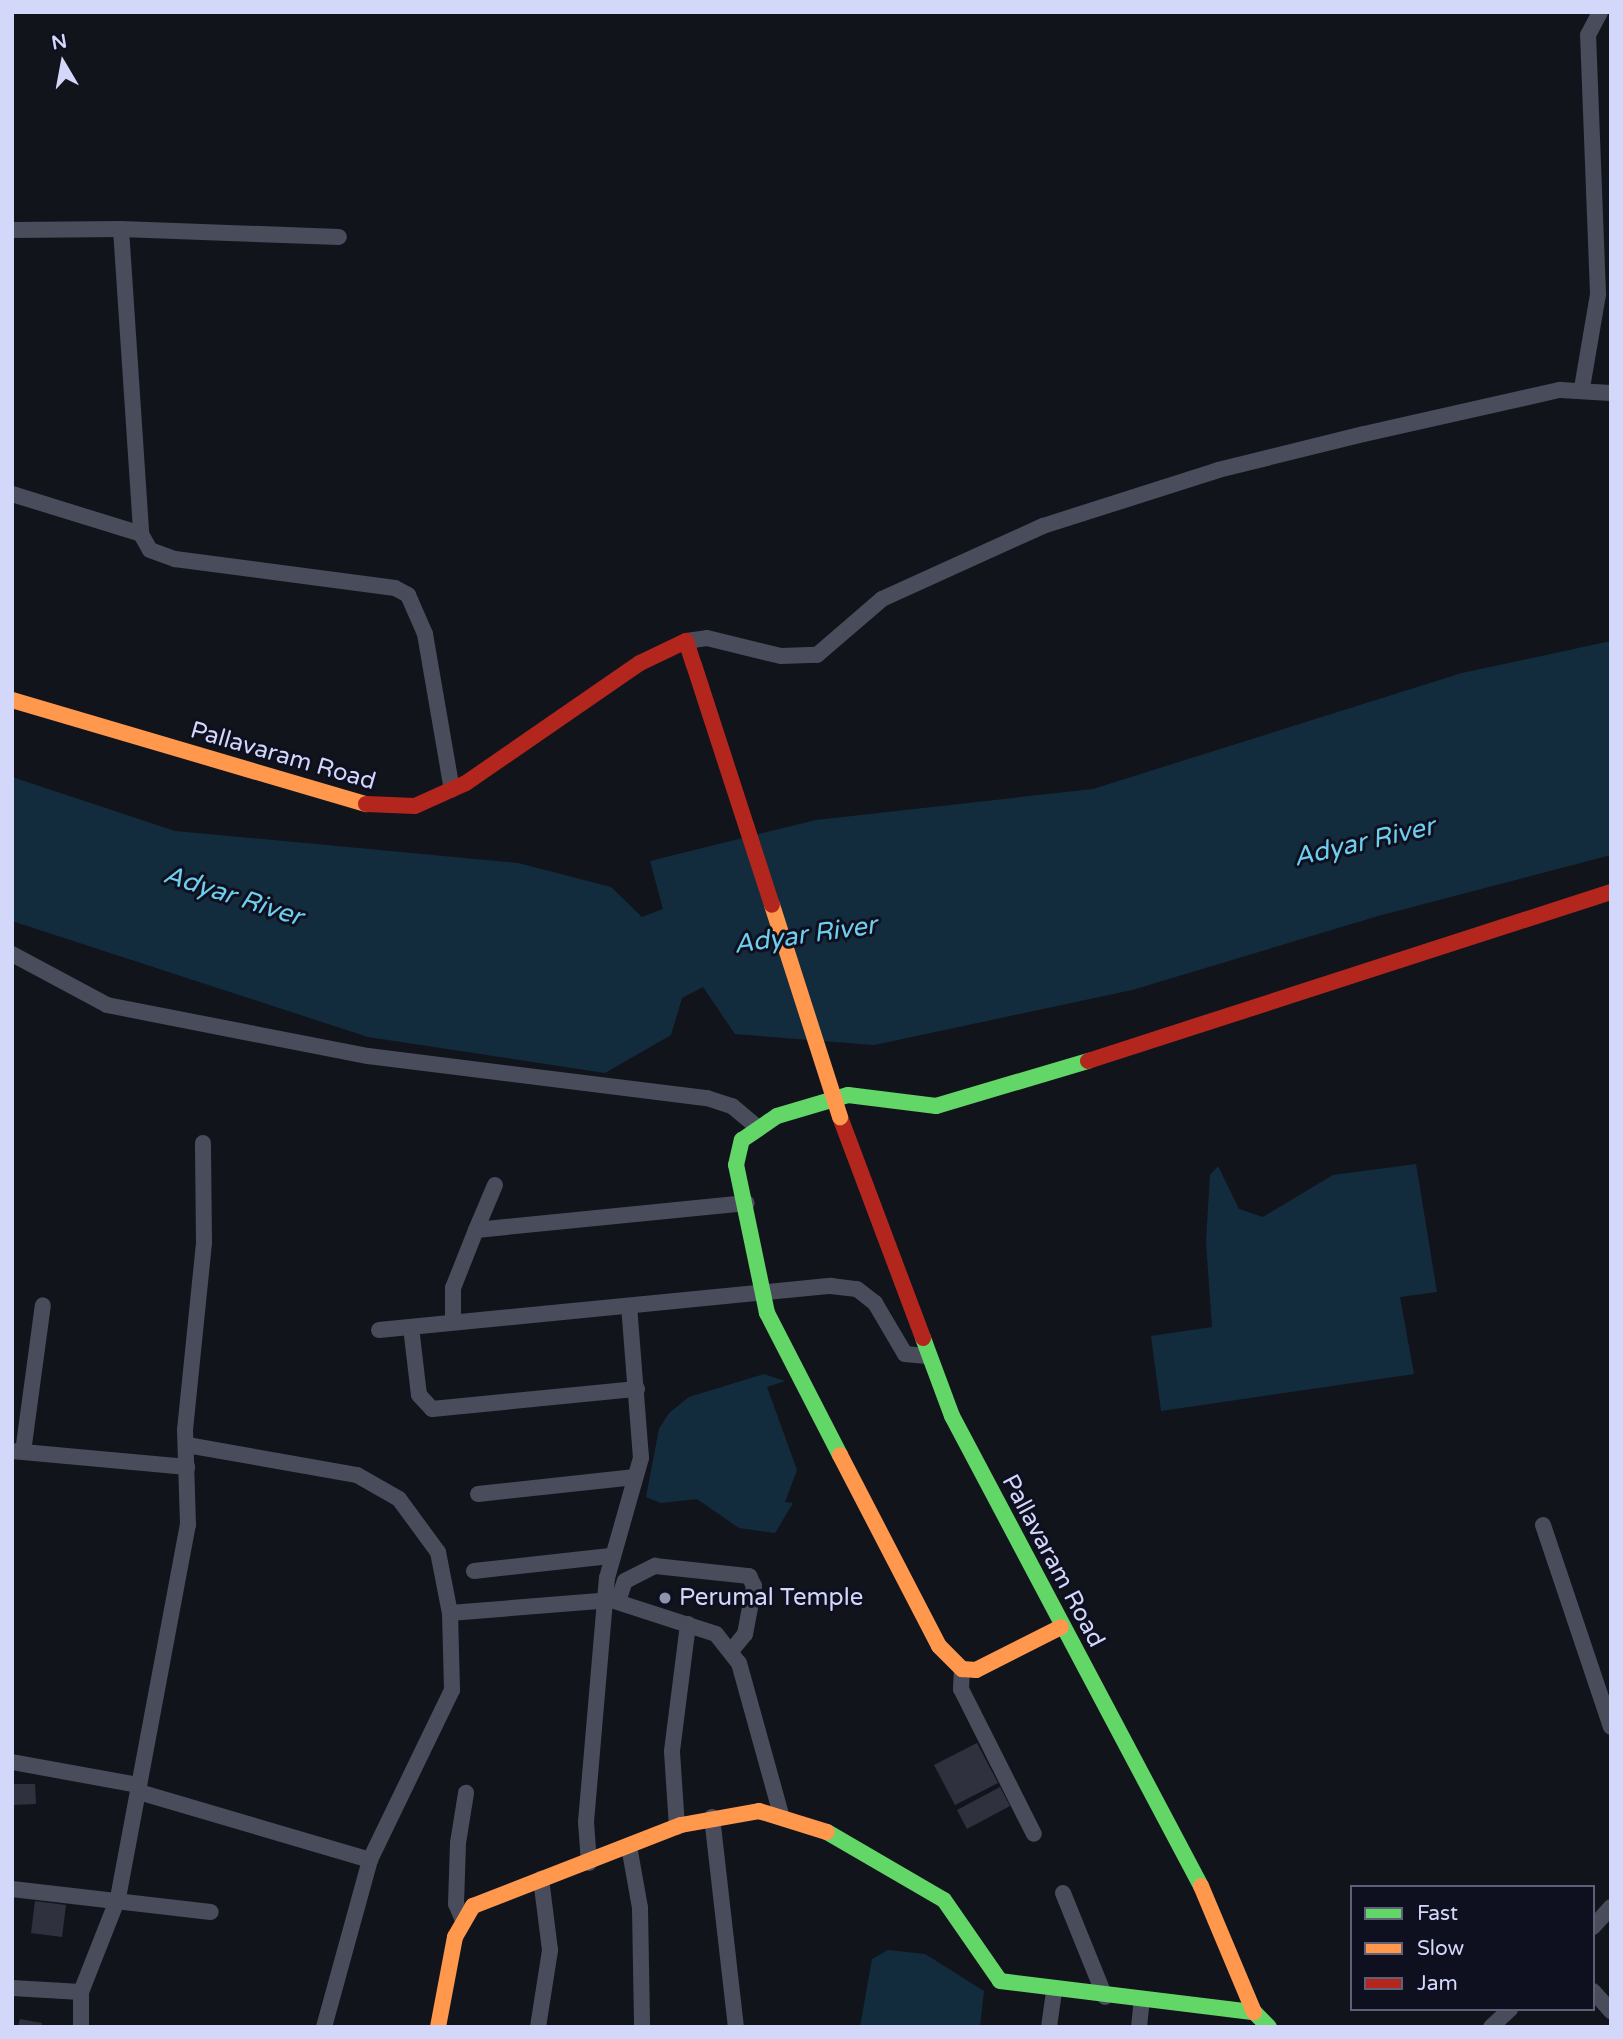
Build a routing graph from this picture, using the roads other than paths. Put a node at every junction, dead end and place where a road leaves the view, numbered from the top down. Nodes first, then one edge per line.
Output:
1 (1600, 12) edge
2 (121, 229) junction
3 (12, 230) edge
4 (339, 237) dead end
5 (1582, 388) junction
6 (1611, 393) edge
7 (12, 494) edge
8 (141, 534) junction
9 (686, 641) junction
10 (12, 700) edge
11 (452, 790) junction
12 (1611, 892) edge
13 (12, 954) edge
14 (757, 1126) junction
15 (203, 1143) dead end
16 (495, 1185) dead end
17 (747, 1203) junction
18 (476, 1230) junction
19 (760, 1293) junction
20 (43, 1305) dead end
21 (629, 1306) junction
22 (453, 1322) junction
23 (411, 1327) junction
24 (379, 1330) dead end
25 (927, 1356) junction
26 (637, 1389) junction
27 (187, 1445) junction
28 (17, 1452) edge
29 (187, 1467) junction
30 (635, 1477) junction
31 (478, 1494) dead end
32 (1543, 1525) dead end
33 (610, 1556) junction
34 (474, 1571) dead end
35 (611, 1600) junction
36 (450, 1613) junction
37 (688, 1624) junction
38 (1061, 1627) junction
39 (732, 1650) junction
40 (962, 1669) junction
41 (1611, 1727) edge
42 (12, 1762) edge
43 (139, 1789) junction
44 (466, 1793) dead end
45 (781, 1814) junction
46 (712, 1817) junction
47 (677, 1827) junction
48 (1034, 1834) dead end
49 (629, 1846) junction
50 (370, 1860) junction
51 (589, 1863) junction
52 (541, 1879) junction
53 (12, 1889) edge
54 (1063, 1893) dead end
55 (115, 1905) junction
56 (1611, 1907) edge
57 (211, 1912) dead end
58 (462, 1919) junction
59 (1595, 1925) edge
60 (12, 1987) edge
61 (81, 1992) junction
62 (1054, 1992) junction
63 (1595, 1993) edge
64 (1105, 1997) junction
65 (1142, 2000) junction
66 (1508, 2011) edge
67 (1611, 2011) edge
68 (1254, 2012) junction
69 (81, 2027) edge
70 (324, 2027) edge
71 (438, 2027) edge
72 (538, 2027) edge
73 (642, 2027) edge
74 (736, 2027) edge
75 (1049, 2027) edge
76 (1139, 2027) edge
77 (1269, 2027) edge
78 (1491, 2027) edge

1 - 5 street
2 - 3 street
2 - 4 street
2 - 8 street
5 - 6 street
5 - 9 street
7 - 8 street
8 - 11 street
9 - 11 street, Pallavaram Road
9 - 25 street, Pallavaram Road, bridge
10 - 11 street, Pallavaram Road
12 - 14 street
13 - 14 street
14 - 17 street
15 - 27 street
16 - 18 street
17 - 18 street
17 - 19 street
18 - 22 street
19 - 21 street
19 - 25 street
19 - 40 street
20 - 28 street
21 - 22 street
21 - 26 street
22 - 23 street
23 - 24 street
23 - 26 street
25 - 38 street, Pallavaram Road
26 - 30 street
27 - 29 street
27 - 36 street
28 - 29 street
29 - 43 street
30 - 31 street
30 - 33 street
32 - 41 street
33 - 34 street
33 - 35 street
35 - 36 street
35 - 37 street
35 - 39 street
35 - 51 street
36 - 50 street
37 - 39 street
37 - 47 street
38 - 40 street
38 - 68 street, Pallavaram Road
39 - 45 street
40 - 48 street
42 - 43 street
43 - 50 street
43 - 55 street
44 - 58 street
45 - 46 street
45 - 62 street
46 - 47 street
46 - 74 street
47 - 49 street
49 - 51 street
49 - 73 street
50 - 70 street
51 - 52 street
52 - 58 street
52 - 72 street
53 - 55 street
54 - 64 street
55 - 57 street
55 - 61 street
56 - 59 street
58 - 71 street
60 - 61 street
61 - 69 street
62 - 64 street
62 - 75 street
63 - 67 street
64 - 65 street
65 - 68 street
65 - 76 street
66 - 78 street
68 - 77 street

